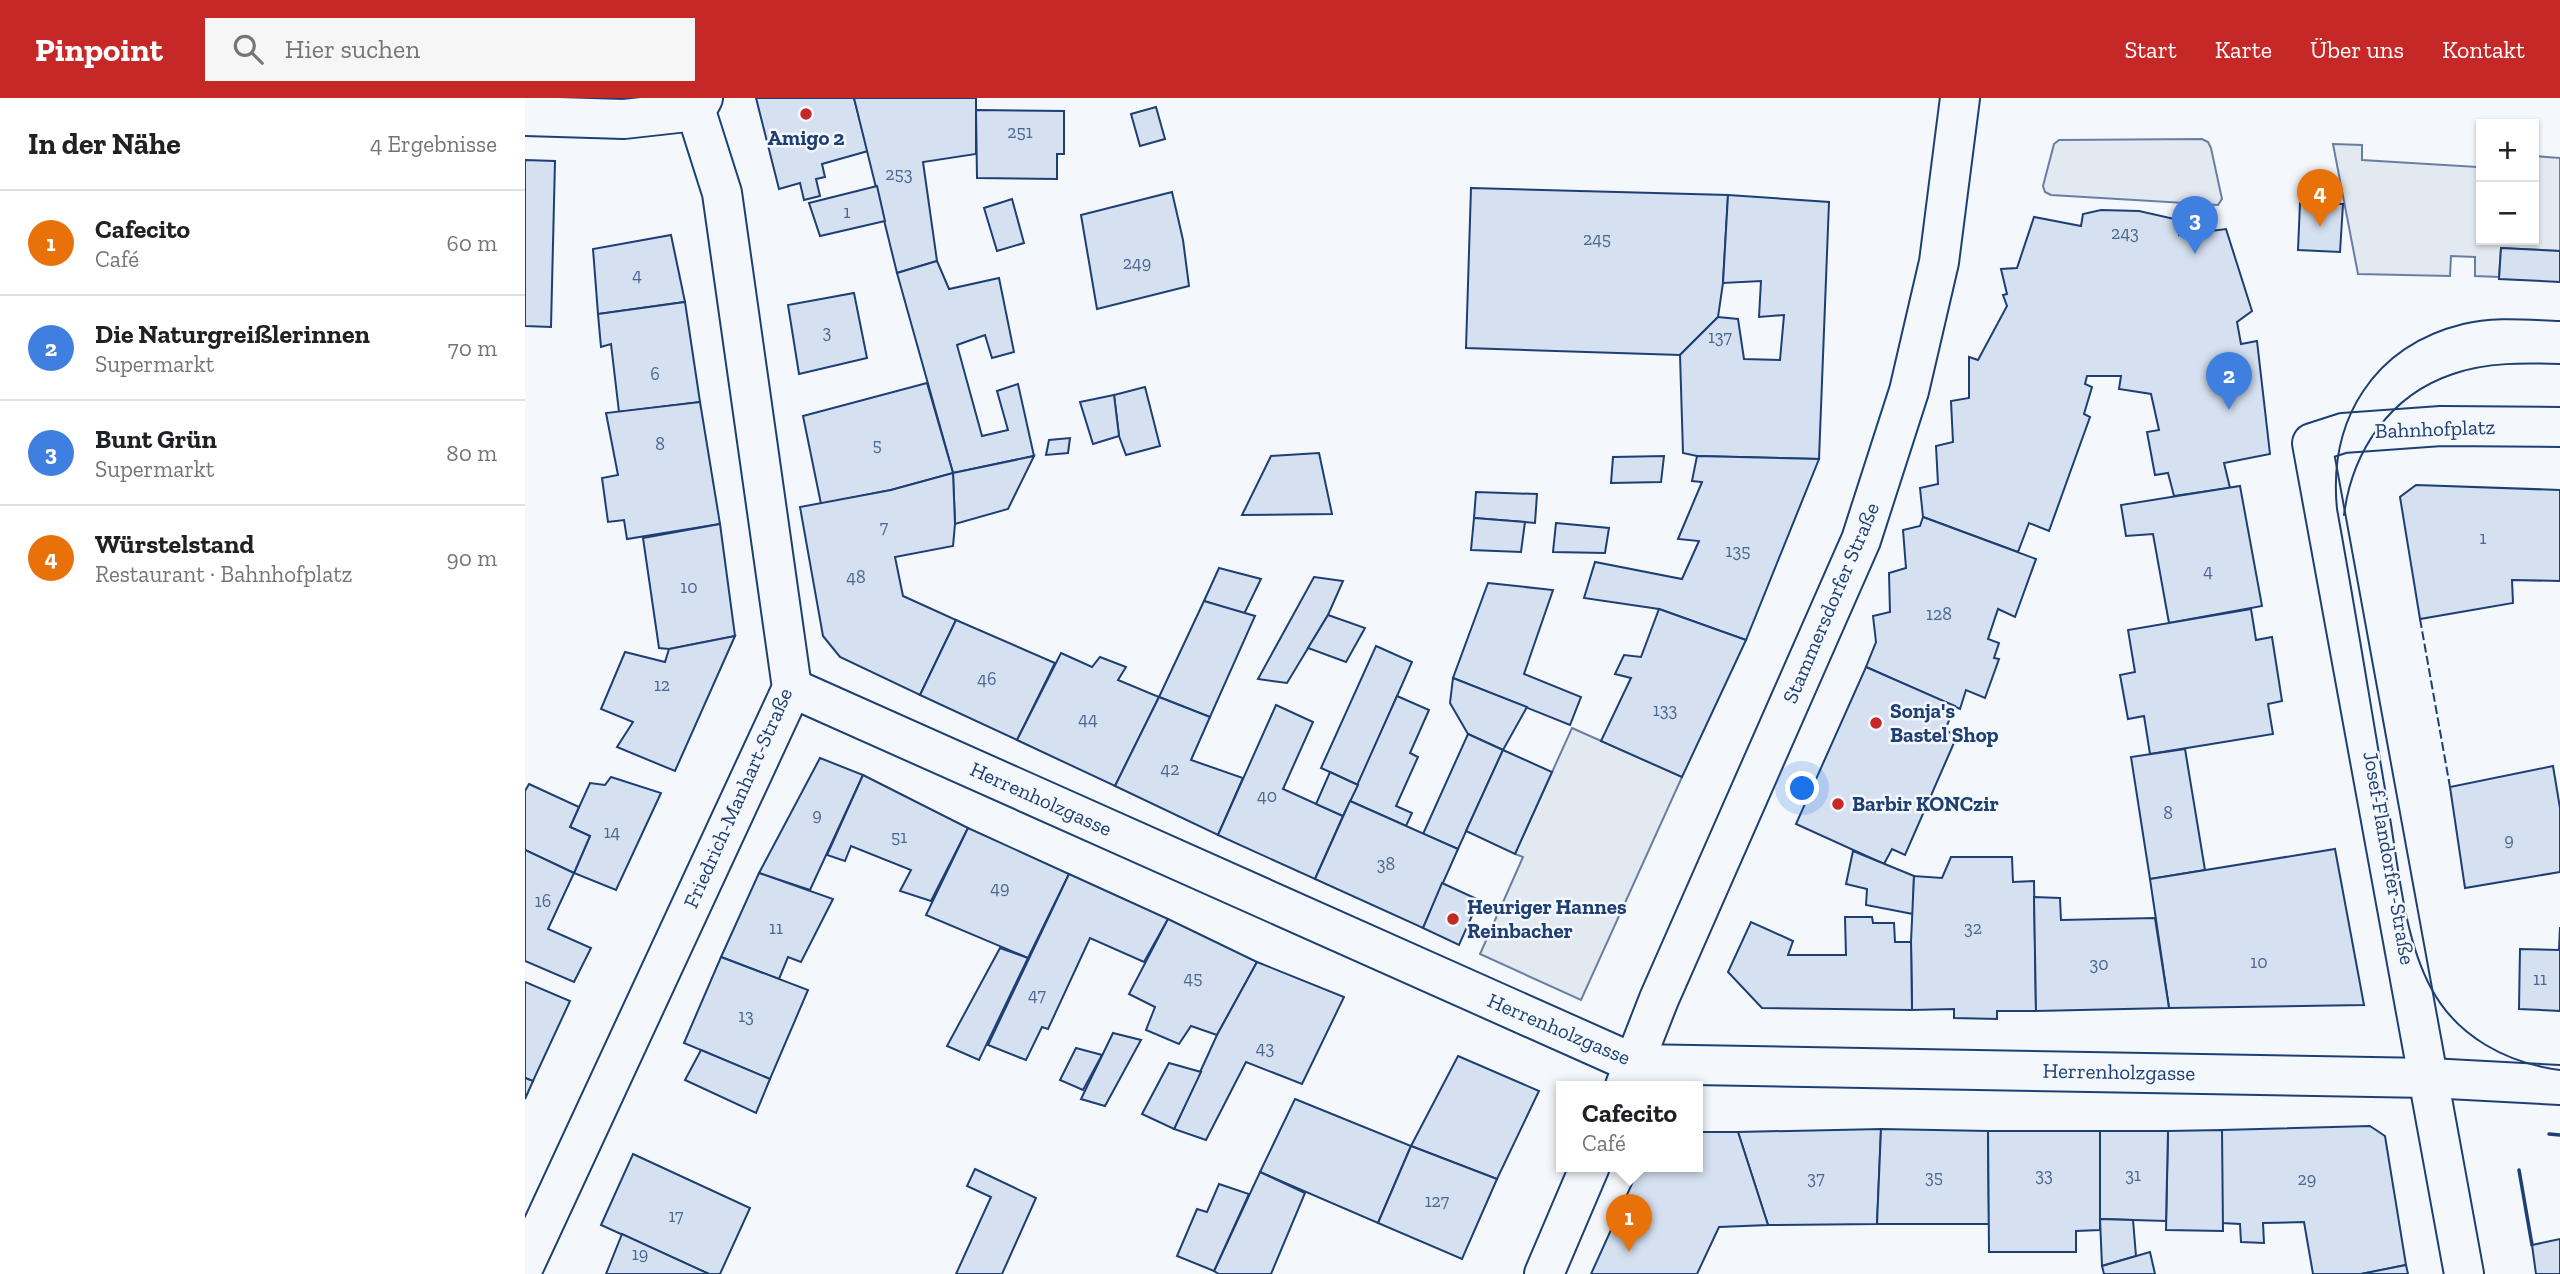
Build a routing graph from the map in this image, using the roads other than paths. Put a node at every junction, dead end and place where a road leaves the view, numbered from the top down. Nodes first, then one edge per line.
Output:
1 (1960, 98) edge
2 (699, 105) edge
3 (525, 116) edge
4 (2560, 427) edge
5 (2312, 443) joint
6 (792, 688) junction
7 (1630, 1075) edge
8 (2429, 1078) junction
9 (2560, 1084) edge
10 (1587, 1172) edge
11 (525, 1264) edge
12 (1544, 1274) edge
13 (2464, 1274) edge

1 - 7 street, Stammersdorfer Straße
2 - 3 street
2 - 6 street, Friedrich-Manhart-Straße
4 - 5 street, Bahnhofplatz
5 - 8 street, Josef-Flandorfer-Straße
6 - 7 street, Herrenholzgasse
6 - 11 street, Friedrich-Manhart-Straße
7 - 8 street, Herrenholzgasse
8 - 9 street, Herrenholzgasse
8 - 13 street, Josef-Flandorfer-Straße
10 - 12 street

